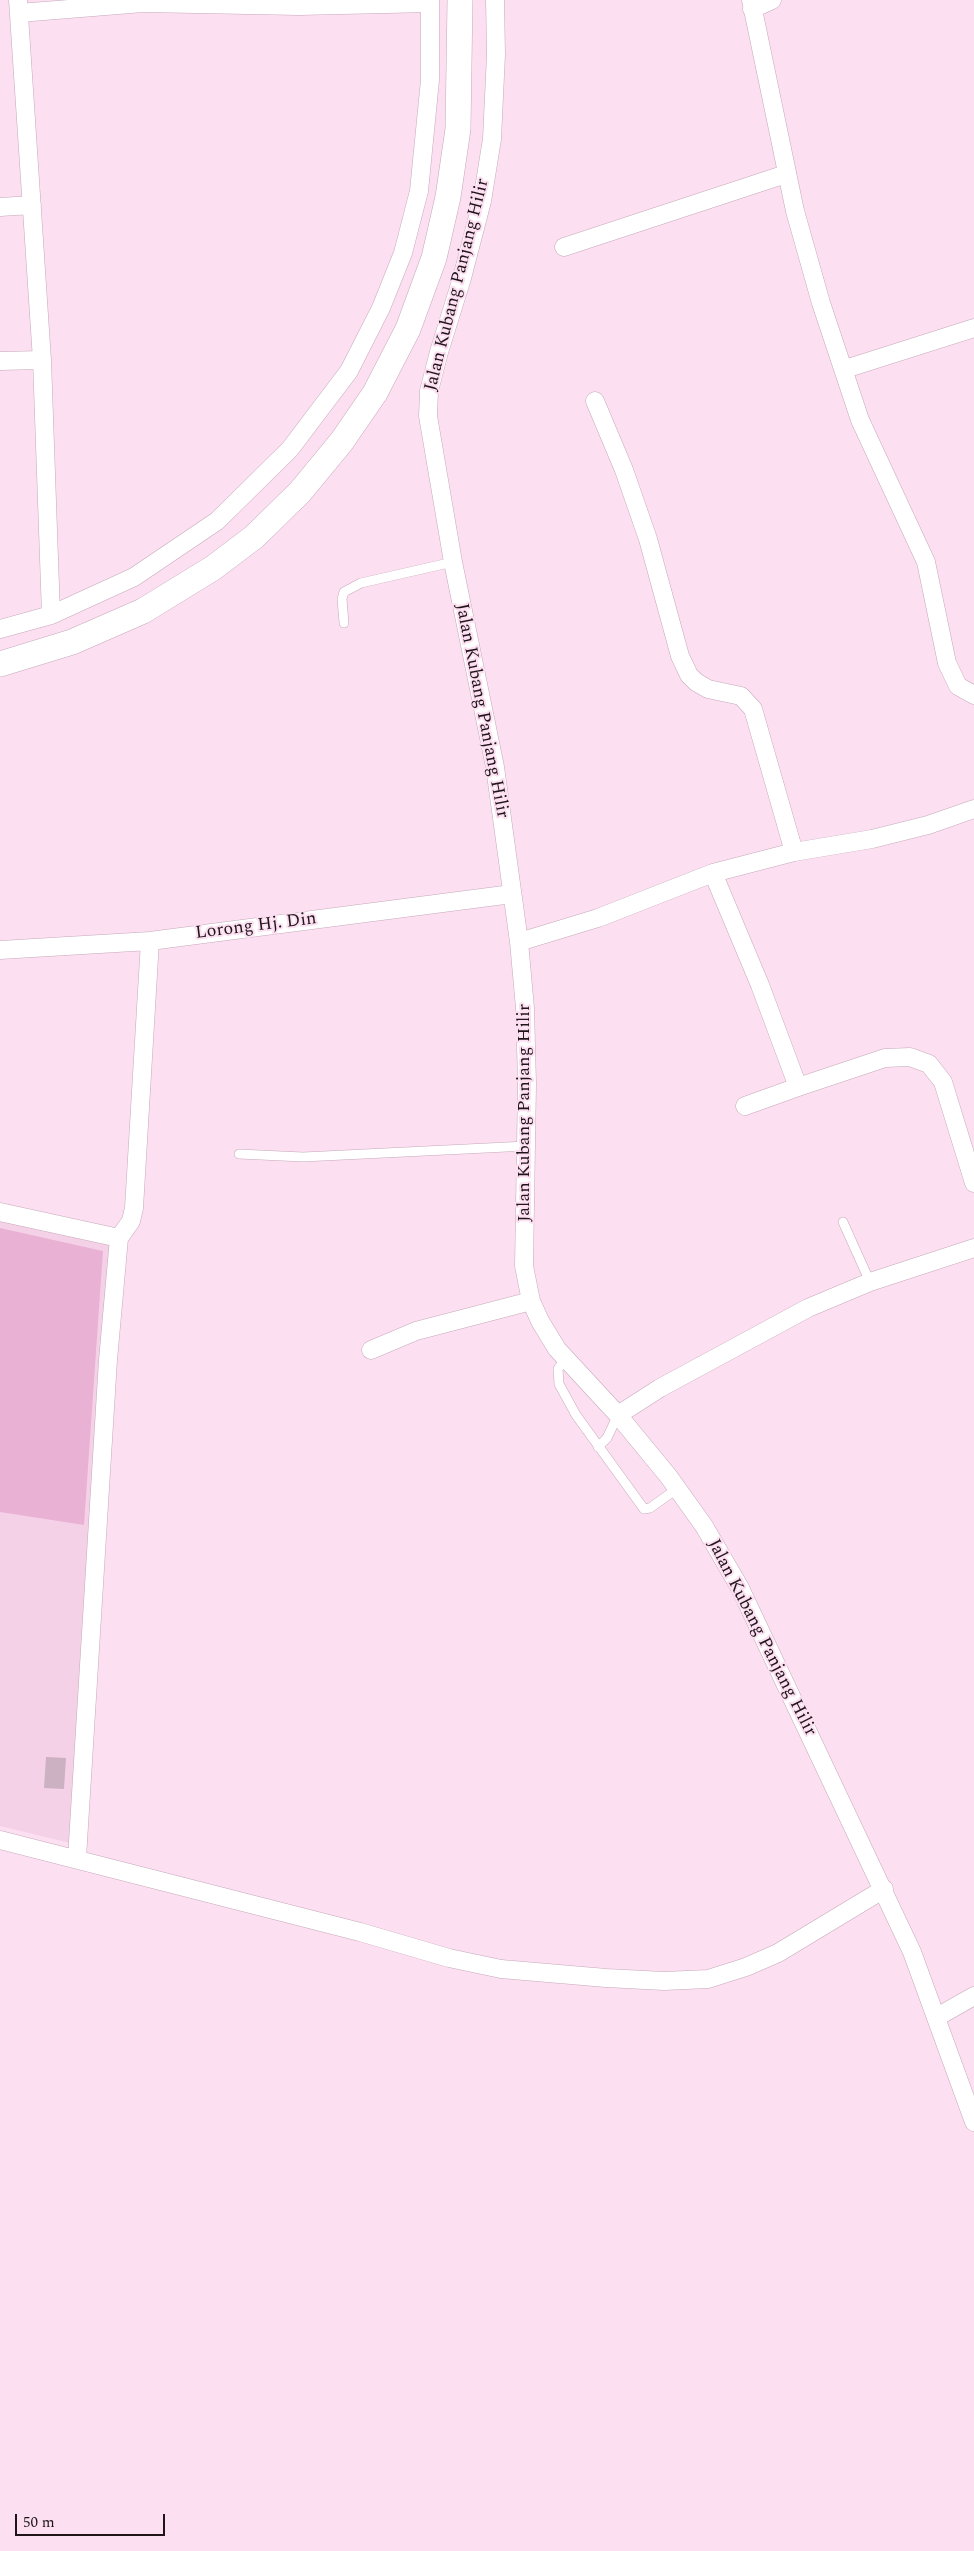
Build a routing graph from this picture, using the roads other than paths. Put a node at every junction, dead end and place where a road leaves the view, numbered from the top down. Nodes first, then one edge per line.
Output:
1 (460, 0) edge
2 (495, 0) edge
3 (772, 0) edge
4 (430, 2) edge
5 (299, 3) edge
6 (752, 4) edge
7 (19, 6) edge
8 (786, 174) junction
9 (32, 206) junction
10 (0, 207) edge
11 (564, 247) dead end
12 (974, 328) edge
13 (42, 360) junction
14 (0, 361) edge
15 (845, 369) junction
16 (595, 401) dead end
17 (452, 562) junction
18 (51, 615) junction
19 (344, 622) dead end
20 (0, 629) edge
21 (0, 664) edge
22 (974, 695) edge
23 (974, 810) edge
24 (794, 852) junction
25 (713, 874) junction
26 (512, 894) junction
27 (150, 941) junction
28 (519, 942) junction
29 (0, 950) edge
30 (798, 1087) junction
31 (745, 1106) dead end
32 (527, 1146) junction
33 (239, 1154) dead end
34 (974, 1183) edge
35 (0, 1212) edge
36 (843, 1222) dead end
37 (119, 1238) junction
38 (974, 1248) edge
39 (870, 1282) junction
40 (531, 1301) junction
41 (371, 1350) dead end
42 (566, 1358) junction
43 (618, 1415) junction
44 (598, 1447) junction
45 (678, 1488) junction
46 (0, 1840) edge
47 (77, 1858) junction
48 (884, 1889) junction
49 (974, 1996) edge
50 (937, 2017) junction
51 (974, 2122) edge

1 - 21 main road
2 - 17 street, Jalan Kubang Panjang Hilir
3 - 6 street
4 - 5 street
4 - 18 street
5 - 7 street
6 - 8 street
7 - 9 street
8 - 11 street
8 - 15 street
9 - 10 street
9 - 13 street
12 - 15 street
13 - 14 street
13 - 18 street
15 - 22 street
16 - 24 street
17 - 19 lane
17 - 26 street, Jalan Kubang Panjang Hilir
18 - 20 street
23 - 24 street
24 - 25 street
25 - 28 street
25 - 30 street
26 - 27 street, Lorong Hj. Din
26 - 28 street, Jalan Kubang Panjang Hilir
27 - 29 street, Lorong Hj. Din
27 - 37 street
28 - 32 street, Jalan Kubang Panjang Hilir
30 - 31 street
30 - 34 street
32 - 33 lane
32 - 40 street, Jalan Kubang Panjang Hilir
35 - 37 street
36 - 39 lane
37 - 47 street
38 - 39 street
39 - 43 street
40 - 41 street
40 - 42 street, Jalan Kubang Panjang Hilir
42 - 43 street, Jalan Kubang Panjang Hilir
42 - 44 lane
43 - 44 lane
43 - 45 street, Jalan Kubang Panjang Hilir
44 - 45 lane
45 - 48 street, Jalan Kubang Panjang Hilir
46 - 47 street
47 - 48 street
48 - 50 street, Jalan Kubang Panjang Hilir
49 - 50 street
50 - 51 street, Jalan Kubang Panjang Hilir

